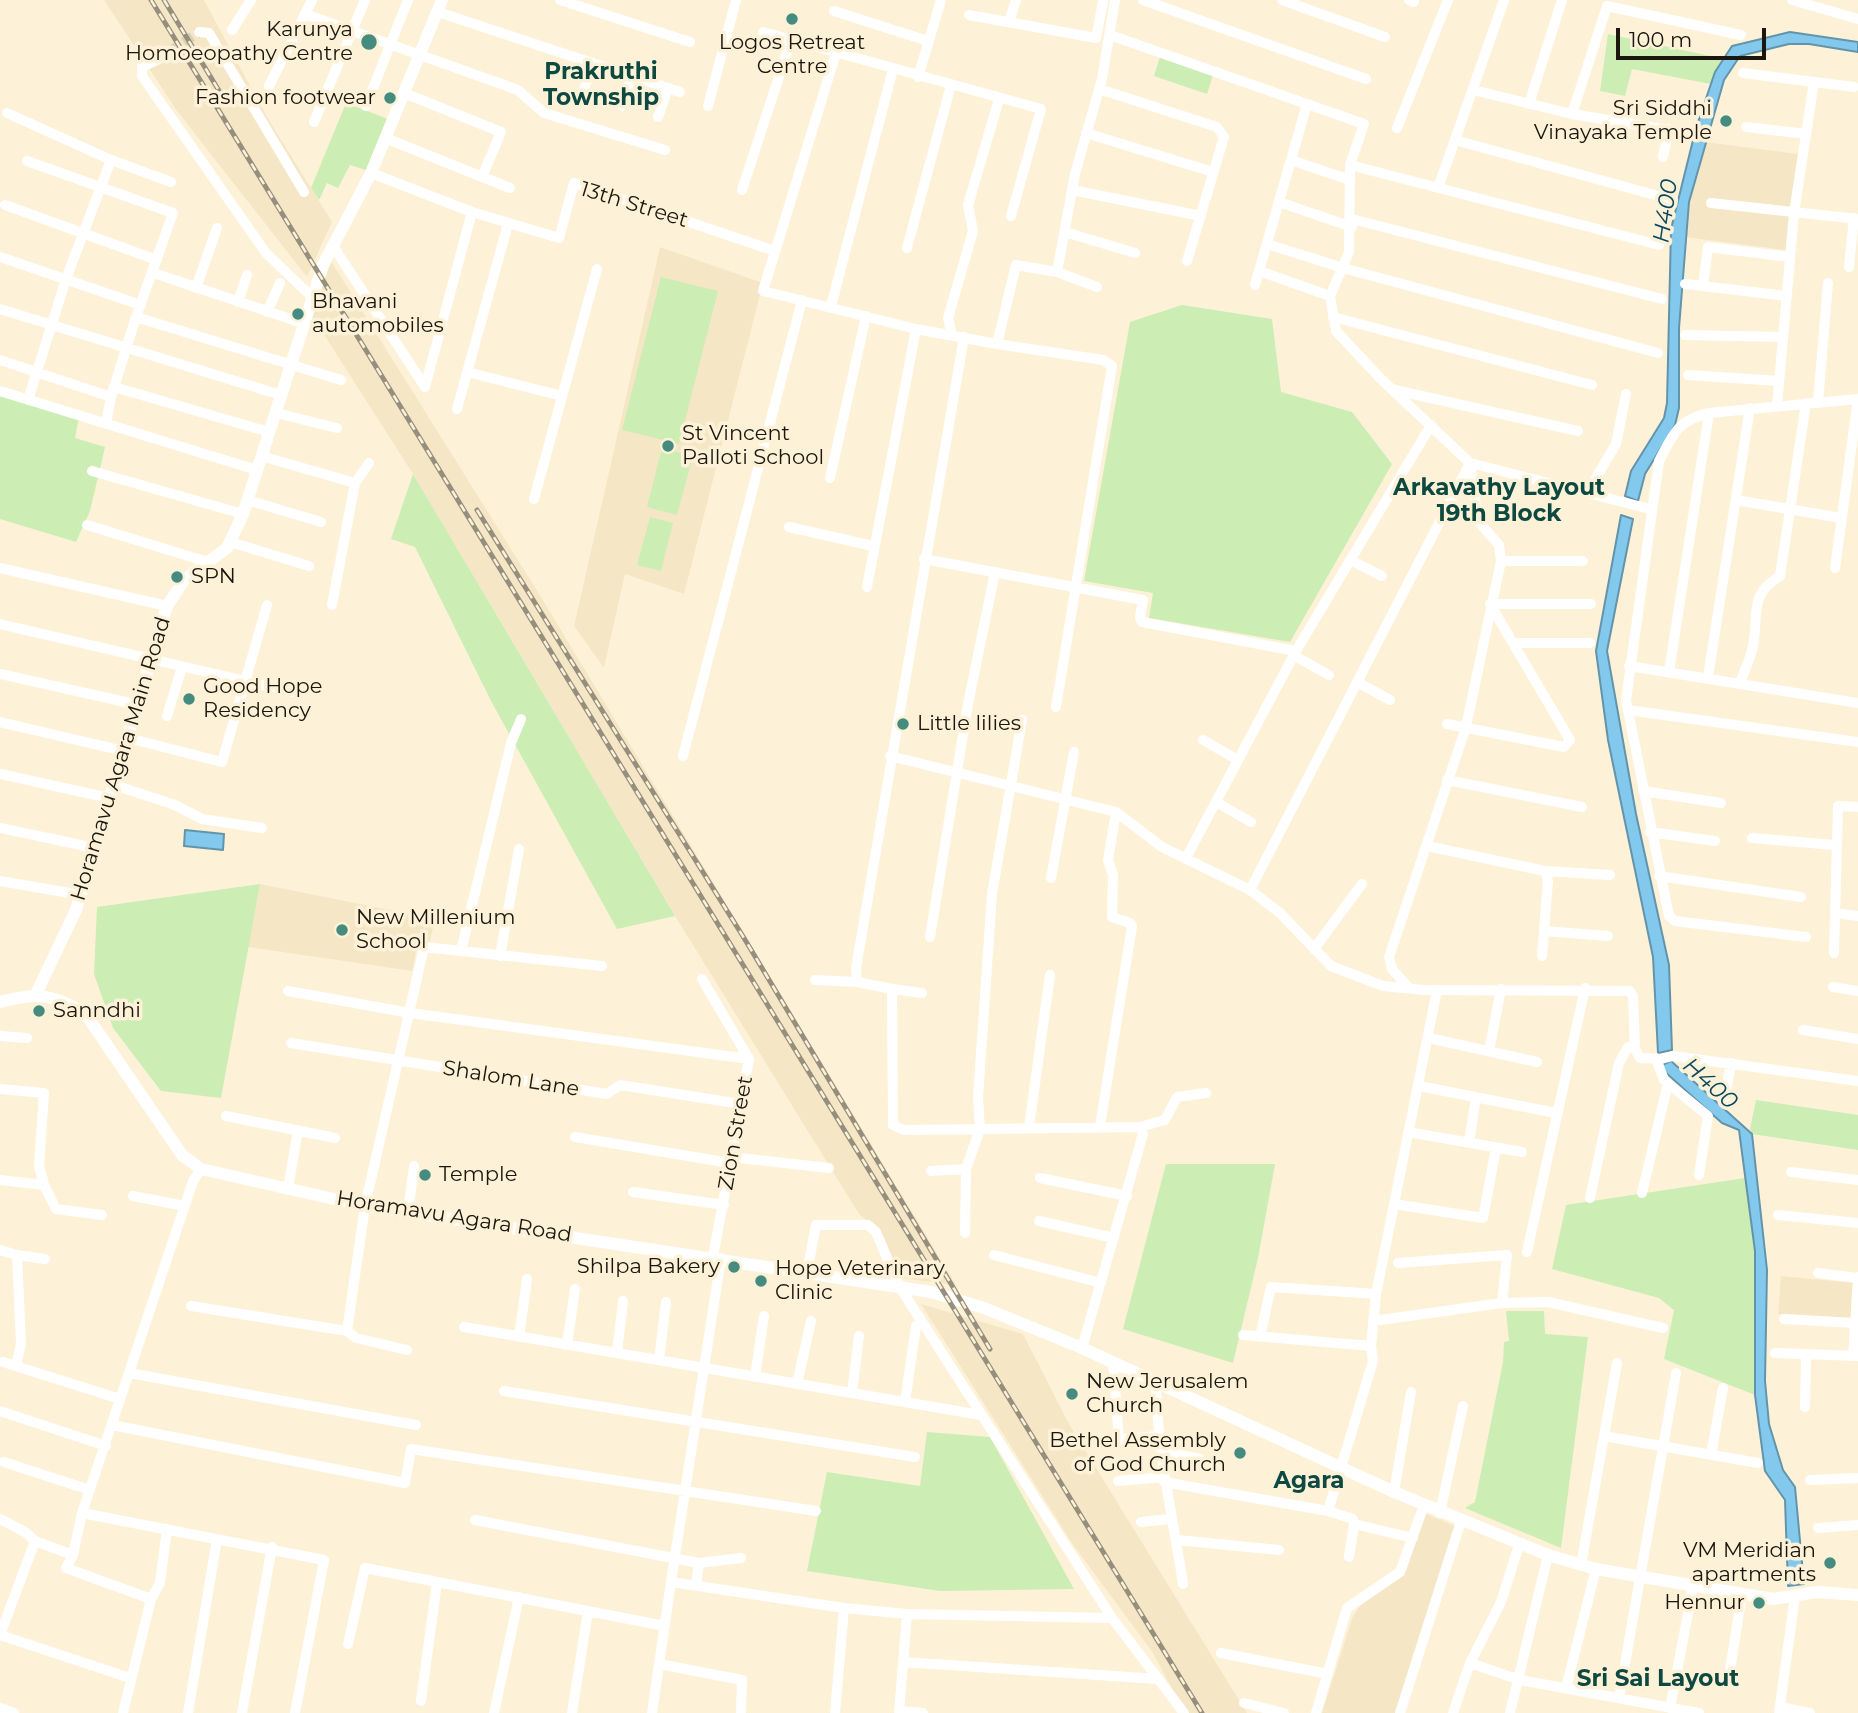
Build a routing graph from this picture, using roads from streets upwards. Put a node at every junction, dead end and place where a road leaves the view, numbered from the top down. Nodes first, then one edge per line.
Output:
1 (251, 0) edge
2 (312, 0) edge
3 (365, 0) edge
4 (408, 0) edge
5 (561, 0) edge
6 (736, 0) edge
7 (941, 0) edge
8 (1016, 0) edge
9 (1143, 0) edge
10 (1282, 0) edge
11 (1448, 0) edge
12 (1504, 0) edge
13 (1562, 0) edge
14 (1792, 0) edge
15 (1103, 1) edge
16 (1115, 2) edge
17 (440, 6) edge
18 (834, 11) dead end
19 (305, 13) junction
20 (969, 15) dead end
21 (1858, 19) edge
22 (1009, 22) junction
23 (232, 30) dead end
24 (353, 31) junction
25 (200, 32) dead end
26 (763, 32) dead end
27 (1110, 35) junction
28 (1741, 35) dead end
29 (1385, 37) dead end
30 (791, 40) junction
31 (928, 41) junction
32 (690, 42) dead end
33 (391, 46) junction
34 (836, 53) junction
35 (419, 56) junction
36 (159, 59) tunnel mouth
37 (592, 63) junction
38 (893, 69) junction
39 (1743, 73) dead end
40 (631, 76) junction
41 (918, 77) junction
42 (1366, 79) dead end
43 (1814, 82) junction
44 (951, 85) junction
45 (270, 86) dead end
46 (1854, 87) dead end
47 (668, 88) junction
48 (1099, 89) junction
49 (1473, 90) junction
50 (680, 92) dead end
51 (404, 93) junction
52 (583, 93) dead end
53 (999, 99) junction
54 (1307, 104) junction
55 (1529, 104) junction
56 (366, 106) dead end
57 (622, 106) dead end
58 (708, 106) dead end
59 (7, 113) dead end
60 (1572, 114) junction
61 (658, 117) dead end
62 (314, 122) dead end
63 (1746, 127) dead end
64 (1396, 128) dead end
65 (1669, 129) junction
66 (1086, 133) junction
67 (1692, 134) dead end
68 (1806, 134) junction
69 (385, 138) junction
70 (1455, 140) junction
71 (665, 150) dead end
72 (1663, 157) dead end
73 (111, 160) junction
74 (1291, 160) junction
75 (27, 161) dead end
76 (1350, 164) junction
77 (1213, 172) junction
78 (371, 173) junction
79 (482, 177) junction
80 (1350, 180) junction
81 (171, 182) dead end
82 (101, 188) junction
83 (510, 188) dead end
84 (1438, 188) junction
85 (742, 190) dead end
86 (1072, 190) junction
87 (304, 192) dead end
88 (1672, 200) dead end
89 (1279, 202) junction
90 (1711, 203) dead end
91 (5, 205) dead end
92 (472, 212) junction
93 (1794, 213) junction
94 (1011, 216) dead end
95 (1202, 216) junction
96 (1856, 218) edge
97 (1352, 223) junction
98 (508, 224) junction
99 (217, 228) dead end
100 (1065, 232) junction
101 (84, 234) junction
102 (1267, 244) junction
103 (1659, 244) dead end
104 (333, 246) junction
105 (907, 247) dead end
106 (775, 251) junction
107 (1135, 253) dead end
108 (0, 257) edge
109 (1790, 257) junction
110 (157, 260) junction
111 (1187, 261) dead end
112 (1849, 267) dead end
113 (1343, 268) junction
114 (597, 269) dead end
115 (1259, 271) junction
116 (1057, 272) junction
117 (154, 273) junction
118 (247, 275) dead end
119 (66, 279) junction
120 (280, 283) dead end
121 (1828, 283) dead end
122 (1685, 284) dead end
123 (1255, 285) dead end
124 (1703, 286) junction
125 (1097, 287) dead end
126 (197, 288) junction
127 (1330, 296) junction
128 (1787, 296) junction
129 (313, 298) junction
130 (1662, 299) dead end
131 (802, 300) junction
132 (238, 302) junction
133 (141, 305) junction
134 (831, 306) junction
135 (0, 309) edge
136 (267, 312) junction
137 (866, 316) junction
138 (136, 317) junction
139 (1333, 317) junction
140 (305, 324) junction
141 (51, 326) junction
142 (916, 329) junction
143 (952, 335) junction
144 (1685, 335) dead end
145 (964, 337) junction
146 (1783, 337) junction
147 (997, 344) junction
148 (125, 349) junction
149 (1658, 353) dead end
150 (0, 360) edge
151 (291, 364) junction
152 (38, 372) junction
153 (467, 372) junction
154 (1688, 375) dead end
155 (341, 380) dead end
156 (1779, 381) junction
157 (1592, 384) dead end
158 (1394, 390) junction
159 (0, 391) edge
160 (113, 392) junction
161 (1626, 394) dead end
162 (281, 395) junction
163 (562, 396) junction
164 (1858, 399) edge
165 (28, 400) junction
166 (1818, 402) junction
167 (1805, 403) junction
168 (1777, 406) junction
169 (1751, 408) junction
170 (457, 409) dead end
171 (276, 412) junction
172 (1709, 413) junction
173 (106, 425) junction
174 (1431, 425) junction
175 (337, 428) dead end
176 (1578, 430) dead end
177 (269, 432) junction
178 (1855, 436) edge
179 (261, 456) junction
180 (369, 463) dead end
181 (1470, 463) junction
182 (257, 470) junction
183 (92, 471) dead end
184 (830, 478) dead end
185 (355, 483) junction
186 (1588, 491) junction
187 (247, 499) junction
188 (534, 499) dead end
189 (1736, 500) junction
190 (1646, 508) junction
191 (1791, 511) junction
192 (243, 514) junction
193 (1841, 518) junction
194 (321, 522) dead end
195 (87, 525) dead end
196 (789, 527) dead end
197 (230, 542) junction
198 (873, 545) junction
199 (924, 559) junction
200 (1350, 560) junction
201 (1501, 561) junction
202 (1583, 561) dead end
203 (208, 562) junction
204 (309, 566) dead end
205 (0, 568) edge
206 (1835, 568) dead end
207 (995, 572) junction
208 (1382, 576) dead end
209 (867, 587) dead end
210 (1074, 587) junction
211 (1490, 604) junction
212 (1591, 604) dead end
213 (332, 605) dead end
214 (167, 606) junction
215 (267, 606) dead end
216 (0, 624) edge
217 (1514, 643) junction
218 (1590, 643) dead end
219 (1294, 653) junction
220 (153, 657) junction
221 (1629, 666) junction
222 (182, 667) junction
223 (1669, 672) junction
224 (0, 674) edge
225 (1329, 675) dead end
226 (1708, 677) junction
227 (244, 682) junction
228 (1357, 682) junction
229 (1740, 683) junction
230 (293, 692) dead end
231 (1390, 700) dead end
232 (1858, 703) edge
233 (139, 705) junction
234 (1056, 707) dead end
235 (1628, 710) junction
236 (167, 716) dead end
237 (521, 719) dead end
238 (1022, 720) dead end
239 (0, 722) edge
240 (1447, 724) dead end
241 (1466, 727) junction
242 (128, 738) junction
243 (1203, 740) dead end
244 (1858, 742) edge
245 (124, 751) junction
246 (1074, 752) dead end
247 (683, 756) dead end
248 (890, 756) junction
249 (1238, 760) junction
250 (956, 772) junction
251 (0, 774) edge
252 (1447, 780) junction
253 (1012, 785) junction
254 (111, 791) junction
255 (1643, 791) junction
256 (1064, 798) junction
257 (1216, 802) junction
258 (1721, 803) dead end
259 (1582, 807) dead end
260 (1858, 807) edge
261 (1116, 812) junction
262 (1251, 822) dead end
263 (0, 828) edge
264 (262, 828) dead end
265 (1650, 832) junction
266 (1752, 838) dead end
267 (1715, 841) dead end
268 (1835, 845) junction
269 (1427, 846) junction
270 (95, 848) junction
271 (520, 849) dead end
272 (1186, 858) junction
273 (1545, 871) junction
274 (1610, 875) dead end
275 (1659, 876) junction
276 (1051, 878) dead end
277 (0, 881) edge
278 (1362, 884) dead end
279 (1250, 890) junction
280 (81, 895) junction
281 (1801, 897) dead end
282 (1835, 914) junction
283 (1858, 916) edge
284 (1544, 931) junction
285 (1608, 936) dead end
286 (930, 937) dead end
287 (1806, 937) dead end
288 (1314, 949) junction
289 (461, 951) junction
290 (1834, 953) dead end
291 (500, 956) junction
292 (1542, 956) dead end
293 (602, 967) dead end
294 (1050, 975) dead end
295 (702, 979) dead end
296 (815, 981) dead end
297 (857, 982) junction
298 (1833, 987) dead end
299 (1409, 988) junction
300 (1585, 988) junction
301 (892, 989) junction
302 (1501, 989) junction
303 (1437, 990) junction
304 (1858, 990) edge
305 (288, 991) dead end
306 (922, 993) dead end
307 (35, 996) junction
308 (0, 1002) edge
309 (410, 1013) junction
310 (1803, 1030) dead end
311 (0, 1036) edge
312 (27, 1038) dead end
313 (1429, 1038) junction
314 (1858, 1039) edge
315 (291, 1043) dead end
316 (1635, 1049) junction
317 (1489, 1051) junction
318 (1658, 1058) junction
319 (749, 1059) junction
320 (399, 1062) junction
321 (1537, 1062) dead end
322 (1731, 1063) junction
323 (1858, 1081) edge
324 (1668, 1083) junction
325 (1419, 1086) junction
326 (0, 1089) edge
327 (1206, 1093) dead end
328 (1476, 1097) junction
329 (1724, 1102) dead end
330 (741, 1104) junction
331 (1556, 1113) junction
332 (226, 1115) dead end
333 (1100, 1126) junction
334 (1140, 1126) junction
335 (1029, 1127) junction
336 (979, 1129) junction
337 (298, 1130) junction
338 (1408, 1132) junction
339 (575, 1137) dead end
340 (335, 1138) dead end
341 (1469, 1143) junction
342 (1496, 1148) junction
343 (1522, 1152) dead end
344 (731, 1160) junction
345 (414, 1167) dead end
346 (829, 1168) dead end
347 (201, 1169) junction
348 (966, 1169) junction
349 (931, 1171) dead end
350 (1791, 1172) dead end
351 (1699, 1175) dead end
352 (1040, 1178) dead end
353 (0, 1180) edge
354 (1858, 1180) edge
355 (44, 1185) junction
356 (288, 1189) junction
357 (633, 1192) dead end
358 (1642, 1193) dead end
359 (134, 1196) dead end
360 (1127, 1196) junction
361 (1590, 1198) dead end
362 (1394, 1204) junction
363 (724, 1205) junction
364 (185, 1206) junction
365 (365, 1206) junction
366 (408, 1212) junction
367 (102, 1215) dead end
368 (1778, 1215) dead end
369 (1039, 1221) dead end
370 (1858, 1223) edge
371 (965, 1233) dead end
372 (1114, 1238) junction
373 (0, 1250) edge
374 (1527, 1252) dead end
375 (18, 1255) junction
376 (994, 1255) dead end
377 (717, 1258) junction
378 (45, 1259) dead end
379 (1398, 1263) dead end
380 (807, 1272) junction
381 (1818, 1273) dead end
382 (1858, 1277) edge
383 (527, 1279) dead end
384 (1101, 1283) junction
385 (899, 1286) junction
386 (575, 1289) dead end
387 (1376, 1294) junction
388 (623, 1301) dead end
389 (666, 1302) dead end
390 (1502, 1303) junction
391 (191, 1306) dead end
392 (764, 1316) dead end
393 (1784, 1319) dead end
394 (811, 1321) dead end
395 (1373, 1321) junction
396 (1855, 1324) junction
397 (916, 1326) dead end
398 (464, 1327) dead end
399 (1663, 1328) dead end
400 (347, 1331) junction
401 (1243, 1335) dead end
402 (859, 1336) dead end
403 (519, 1337) junction
404 (1260, 1337) junction
405 (567, 1345) junction
406 (1371, 1346) junction
407 (1082, 1348) junction
408 (407, 1350) dead end
409 (617, 1353) junction
410 (1775, 1353) dead end
411 (1806, 1355) junction
412 (1855, 1356) edge
413 (659, 1360) junction
414 (3, 1362) dead end
415 (1113, 1362) junction
416 (1617, 1363) dead end
417 (16, 1366) junction
418 (704, 1368) junction
419 (129, 1373) junction
420 (1676, 1373) dead end
421 (755, 1377) junction
422 (1156, 1383) junction
423 (797, 1384) junction
424 (1723, 1388) dead end
425 (504, 1391) dead end
426 (1411, 1392) dead end
427 (852, 1393) junction
428 (120, 1399) junction
429 (905, 1402) junction
430 (1462, 1406) dead end
431 (1805, 1406) dead end
432 (0, 1411) edge
433 (981, 1415) junction
434 (696, 1421) junction
435 (112, 1425) junction
436 (416, 1425) dead end
437 (1157, 1436) junction
438 (1604, 1436) junction
439 (1119, 1440) junction
440 (1086, 1443) dead end
441 (106, 1446) junction
442 (1663, 1446) junction
443 (1162, 1451) junction
444 (1711, 1455) junction
445 (915, 1457) dead end
446 (1200, 1459) dead end
447 (4, 1462) dead end
448 (1758, 1463) dead end
449 (1342, 1468) junction
450 (1858, 1478) edge
451 (1164, 1479) junction
452 (1810, 1480) dead end
453 (1118, 1481) dead end
454 (90, 1490) junction
455 (685, 1490) junction
456 (1394, 1492) junction
457 (1424, 1505) junction
458 (816, 1511) dead end
459 (1328, 1511) junction
460 (82, 1513) junction
461 (1440, 1513) junction
462 (1171, 1519) junction
463 (0, 1520) edge
464 (475, 1520) dead end
465 (1461, 1521) junction
466 (1141, 1522) dead end
467 (1354, 1524) junction
468 (1858, 1525) edge
469 (1818, 1528) dead end
470 (167, 1529) junction
471 (1413, 1538) junction
472 (217, 1539) junction
473 (1177, 1540) junction
474 (35, 1541) junction
475 (1519, 1545) junction
476 (272, 1548) junction
477 (1279, 1550) dead end
478 (73, 1555) junction
479 (1548, 1555) junction
480 (1349, 1557) dead end
481 (675, 1558) junction
482 (741, 1558) dead end
483 (699, 1563) junction
484 (1581, 1565) junction
485 (1596, 1569) junction
486 (1640, 1577) junction
487 (437, 1582) junction
488 (671, 1582) junction
489 (1183, 1584) dead end
490 (696, 1585) junction
491 (1693, 1587) junction
492 (1742, 1594) junction
493 (1858, 1595) edge
494 (1795, 1596) junction
495 (519, 1597) junction
496 (151, 1599) junction
497 (844, 1608) junction
498 (588, 1611) junction
499 (907, 1614) junction
500 (1112, 1618) junction
501 (665, 1626) junction
502 (0, 1635) edge
503 (348, 1644) dead end
504 (1221, 1653) dead end
505 (903, 1662) junction
506 (1470, 1663) junction
507 (659, 1664) junction
508 (1730, 1670) dead end
509 (1328, 1674) junction
510 (130, 1678) junction
511 (1158, 1679) junction
512 (1520, 1680) junction
513 (1566, 1688) junction
514 (1619, 1698) junction
515 (421, 1701) dead end
516 (1635, 1701) junction
517 (1244, 1703) dead end
518 (0, 1708) edge
519 (1670, 1708) junction
520 (1780, 1710) edge
521 (899, 1712) edge
522 (1183, 1712) edge
523 (14, 1713) edge
524 (123, 1713) edge
525 (188, 1713) edge
526 (242, 1713) edge
527 (295, 1713) edge
528 (494, 1713) edge
529 (572, 1713) edge
530 (652, 1713) edge
531 (741, 1713) edge
532 (835, 1713) edge
533 (923, 1713) edge
534 (1284, 1713) edge
535 (1316, 1713) edge
536 (1400, 1713) edge
537 (1453, 1713) edge
538 (1510, 1713) edge
539 (1633, 1713) edge
540 (1699, 1713) edge
541 (1810, 1713) edge

1 - 23 street
2 - 19 street
3 - 24 street
4 - 33 street
5 - 32 street
6 - 58 street
7 - 31 street
8 - 22 street
9 - 42 street
10 - 29 street
11 - 64 street
12 - 49 street
13 - 55 street
14 - 21 street
15 - 16 street
15 - 22 street
16 - 27 street
17 - 35 street, Horamavu Agara Main Road
17 - 37 street
18 - 31 street
19 - 24 street
19 - 45 street
20 - 22 street
24 - 33 street
24 - 62 street
25 - 87 street
26 - 30 street
27 - 48 street
27 - 54 street
28 - 60 street
30 - 34 street
30 - 85 street
31 - 41 street
33 - 35 street
33 - 56 street
34 - 38 street
34 - 106 street
35 - 51 street, Horamavu Agara Main Road
35 - 71 street
36 - 129 street
37 - 40 street
37 - 52 street
38 - 41 street
38 - 134 street
39 - 43 street
40 - 47 street
40 - 57 street
41 - 44 street
43 - 46 street
43 - 68 street
44 - 53 street
44 - 105 street
47 - 50 street
47 - 61 street
48 - 66 street
48 - 77 street
49 - 55 street
49 - 70 street
51 - 69 street, Horamavu Agara Main Road
51 - 79 street
53 - 94 street
53 - 143 street
54 - 74 street
54 - 76 street
55 - 60 street
59 - 73 street
60 - 65 street
63 - 68 street
65 - 67 street
65 - 72 street
66 - 77 street
66 - 86 street
68 - 93 street
69 - 78 street, Horamavu Agara Main Road
69 - 79 street
70 - 84 street
70 - 88 street
73 - 81 street
73 - 82 street
74 - 80 street
74 - 89 street
75 - 82 street
76 - 80 street
76 - 84 street
77 - 95 street
78 - 92 street, 13th Street
78 - 104 street, Horamavu Agara Main Road
79 - 83 street
80 - 97 street
82 - 101 street
82 - 110 street
84 - 103 street
86 - 95 street
86 - 100 street
89 - 97 street
89 - 102 street
90 - 93 street
91 - 101 street
92 - 98 street, 13th Street
92 - 104 street
93 - 96 street
93 - 109 street
95 - 111 street
96 - 112 street
97 - 113 street
97 - 130 street
98 - 106 street, 13th Street
98 - 153 street
99 - 126 street
100 - 107 street
100 - 116 street
101 - 110 street
101 - 119 street
102 - 113 street
102 - 115 street
104 - 129 street, Horamavu Agara Main Road
106 - 131 street
108 - 119 street
109 - 124 street
109 - 128 street
110 - 117 street
113 - 127 street
113 - 149 street
114 - 163 street
115 - 123 street
115 - 127 street
116 - 125 street
116 - 147 street
117 - 126 street
117 - 133 street
118 - 132 street
119 - 133 street
119 - 141 street
120 - 136 street
121 - 166 street
122 - 124 street
124 - 128 street
126 - 132 street
127 - 139 street
128 - 146 street
129 - 140 street, Horamavu Agara Main Road
131 - 134 street
131 - 247 street
132 - 136 street
133 - 138 street
134 - 137 street
135 - 141 street
136 - 140 street
137 - 142 street
137 - 184 street
138 - 148 street
138 - 151 street
139 - 157 street
139 - 158 street
140 - 151 street, Horamavu Agara Main Road
141 - 148 street
141 - 152 street
142 - 143 street
142 - 198 street
143 - 145 street
144 - 146 street
145 - 147 street
145 - 199 street
146 - 156 street
147 - 210 street
148 - 160 street
148 - 162 street
150 - 152 street
151 - 155 street
151 - 162 street, Horamavu Agara Main Road
152 - 160 street
152 - 165 street
153 - 163 street
153 - 170 street
154 - 156 street
156 - 168 street
158 - 174 street
158 - 176 street
159 - 165 street
160 - 173 street
160 - 177 street
161 - 186 street
162 - 171 street, Horamavu Agara Main Road
163 - 188 street
164 - 166 street
164 - 178 street
165 - 173 street
166 - 167 street
167 - 168 street
167 - 191 street
168 - 169 street
169 - 172 street
169 - 189 street
171 - 175 street
171 - 177 street, Horamavu Agara Main Road
172 - 190 street
172 - 223 street
173 - 182 street
174 - 181 street
174 - 200 street
177 - 179 street, Horamavu Agara Main Road
178 - 193 street
179 - 182 street, Horamavu Agara Main Road
179 - 185 street
180 - 185 street
181 - 186 street
181 - 201 street
181 - 228 street
182 - 187 street, Horamavu Agara Main Road
183 - 192 street
185 - 213 street
186 - 190 street
187 - 192 street, Horamavu Agara Main Road
187 - 194 street
189 - 191 street
189 - 226 street
190 - 221 street
191 - 193 street
191 - 229 street
192 - 197 street, Horamavu Agara Main Road
193 - 206 street
195 - 203 street
196 - 198 street
197 - 203 street, Horamavu Agara Main Road
197 - 204 street
198 - 209 street
199 - 207 street
199 - 248 street
200 - 208 street
200 - 219 street
201 - 202 street
201 - 211 street
203 - 214 street, Horamavu Agara Main Road
205 - 214 street
207 - 210 street
207 - 250 street
210 - 219 street
210 - 234 street
211 - 212 street
211 - 217 street
211 - 241 street
214 - 220 street, Horamavu Agara Main Road
215 - 227 street
216 - 220 street
217 - 218 street
217 - 241 street
219 - 225 street
219 - 249 street
220 - 222 street
220 - 233 street, Horamavu Agara Main Road
221 - 223 street
221 - 235 street
222 - 227 street
222 - 236 street
223 - 226 street
224 - 233 street
226 - 229 street
227 - 230 street
227 - 242 street
228 - 231 street
228 - 279 street
229 - 232 street
233 - 242 street, Horamavu Agara Main Road
235 - 244 street
235 - 255 street
237 - 289 street
238 - 253 street
239 - 245 street
240 - 241 street
241 - 252 street
242 - 245 street, Horamavu Agara Main Road
243 - 249 street
245 - 254 street, Horamavu Agara Main Road
246 - 256 street
248 - 250 street
248 - 297 street
249 - 257 street
250 - 253 street
250 - 286 street
251 - 254 street
252 - 259 street
252 - 269 street
253 - 256 street
253 - 336 street
254 - 264 street
254 - 270 street, Horamavu Agara Main Road
255 - 258 street
255 - 265 street
256 - 261 street
256 - 276 street
257 - 262 street
257 - 272 street
260 - 268 street
261 - 272 street
261 - 333 street
263 - 270 street
265 - 267 street
265 - 275 street
266 - 268 street
268 - 282 street
269 - 273 street
269 - 299 street
270 - 280 street, Horamavu Agara Main Road
271 - 291 street
272 - 279 street
273 - 274 street
273 - 284 street
275 - 281 street
275 - 287 street
277 - 280 street
278 - 288 street
279 - 288 street
280 - 307 street, Horamavu Agara Main Road
282 - 283 street
282 - 290 street
284 - 285 street
284 - 292 street
288 - 299 street
289 - 291 street
289 - 309 street
291 - 293 street
294 - 335 street
295 - 319 street, Zion Street
296 - 297 street
297 - 301 street
298 - 304 street
299 - 303 street
300 - 302 street
300 - 316 street
300 - 331 street
301 - 306 street
301 - 336 street
302 - 303 street
302 - 317 street
303 - 313 street
305 - 309 street
307 - 308 street
307 - 347 street, Horamavu Agara Road
309 - 319 street
309 - 320 street
310 - 314 street
311 - 312 street
313 - 317 street
313 - 325 street
315 - 320 street, Shalom Lane
316 - 318 street
316 - 361 street
317 - 321 street
318 - 322 street
318 - 324 street
319 - 330 street, Zion Street
320 - 330 street, Shalom Lane
320 - 365 street
322 - 323 street
322 - 329 street
324 - 351 street
324 - 358 street
325 - 328 street
325 - 338 street
326 - 355 street
327 - 334 street
328 - 331 street
328 - 341 street
330 - 344 street, Zion Street
331 - 374 street
332 - 337 street
333 - 334 street
333 - 335 street
334 - 360 street
335 - 336 street
336 - 348 street
337 - 340 street
337 - 356 street
338 - 341 street
338 - 362 street
339 - 344 street
341 - 342 street
342 - 343 street
342 - 362 street
344 - 346 street
344 - 363 street, Zion Street
345 - 366 street
347 - 356 street, Horamavu Agara Road
347 - 364 street
348 - 349 street
348 - 371 street
350 - 354 street
352 - 360 street
353 - 355 street
355 - 367 street
356 - 365 street, Horamavu Agara Road
357 - 363 street
359 - 364 street
360 - 372 street
362 - 387 street
363 - 377 street, Zion Street
364 - 419 street
365 - 366 street, Horamavu Agara Road
365 - 400 street
366 - 377 street, Horamavu Agara Road
368 - 370 street
369 - 372 street
372 - 384 street
373 - 375 street
375 - 378 street
375 - 417 street
376 - 384 street
377 - 380 street, Horamavu Agara Road
377 - 418 street, Zion Street
379 - 390 street
380 - 385 street, Horamavu Agara Road
380 - 385 street
381 - 382 street
382 - 396 street
383 - 403 street
384 - 407 street
385 - 407 street, Horamavu Agara Road
385 - 433 street
386 - 405 street
387 - 395 street
387 - 404 street
388 - 409 street
389 - 413 street
390 - 395 street
390 - 399 street
391 - 400 street
392 - 421 street
393 - 396 street
394 - 423 street
395 - 406 street
396 - 412 street
397 - 429 street
398 - 403 street
400 - 408 street
401 - 404 street
402 - 427 street
403 - 405 street
404 - 406 street
405 - 409 street
406 - 449 street
407 - 415 street
409 - 413 street
410 - 411 street
411 - 412 street
411 - 431 street
413 - 418 street
414 - 417 street
415 - 422 street
415 - 439 street
416 - 438 street
417 - 428 street
418 - 421 street
418 - 434 street, Zion Street
419 - 428 street
419 - 436 street
420 - 442 street
421 - 423 street
422 - 437 street
422 - 449 street
423 - 427 street
424 - 444 street
425 - 434 street
426 - 456 street
427 - 429 street
428 - 435 street
429 - 433 street
430 - 461 street
432 - 441 street
433 - 500 street
434 - 445 street
434 - 455 street, Zion Street
435 - 441 street
435 - 455 street
437 - 439 street
437 - 443 street
438 - 442 street
438 - 484 street
439 - 440 street
441 - 454 street
442 - 444 street
442 - 486 street
443 - 446 street
443 - 451 street
444 - 448 street
447 - 454 street
449 - 456 street
449 - 459 street
450 - 452 street
451 - 453 street
451 - 459 street
451 - 462 street
454 - 460 street
455 - 458 street
455 - 481 street, Zion Street
456 - 457 street
457 - 461 street
457 - 471 street
459 - 467 street
460 - 470 street
460 - 478 street
461 - 465 street
462 - 466 street
462 - 473 street
463 - 474 street
464 - 481 street
465 - 475 street
465 - 536 street
467 - 471 street
467 - 480 street
468 - 469 street
470 - 472 street
470 - 496 street
471 - 509 street
472 - 476 street
472 - 525 street
473 - 477 street
473 - 489 street
474 - 478 street
474 - 502 street
475 - 479 street
475 - 506 street
476 - 526 street
476 - 527 street
478 - 496 street
479 - 484 street
479 - 512 street
481 - 483 street
481 - 488 street, Zion Street
482 - 483 street
483 - 490 street
484 - 485 street
485 - 486 street
485 - 513 street
486 - 491 street
486 - 514 street
487 - 495 street
487 - 503 street
487 - 515 street
488 - 490 street
488 - 501 street, Zion Street
490 - 497 street
491 - 492 street
491 - 519 street
492 - 494 street
492 - 508 street
493 - 494 street
494 - 520 street
495 - 498 street
495 - 528 street
496 - 510 street
497 - 499 street
497 - 532 street
498 - 501 street
498 - 529 street
499 - 500 street
499 - 505 street
500 - 511 street
501 - 507 street, Zion Street
502 - 510 street
504 - 509 street
505 - 511 street
505 - 521 street
506 - 512 street
506 - 537 street
507 - 530 street, Zion Street
507 - 531 street
509 - 535 street
510 - 524 street
511 - 522 street
512 - 513 street
512 - 538 street
513 - 514 street
514 - 516 street
516 - 519 street
516 - 539 street
517 - 534 street
518 - 523 street
519 - 540 street
520 - 541 street
521 - 533 street

